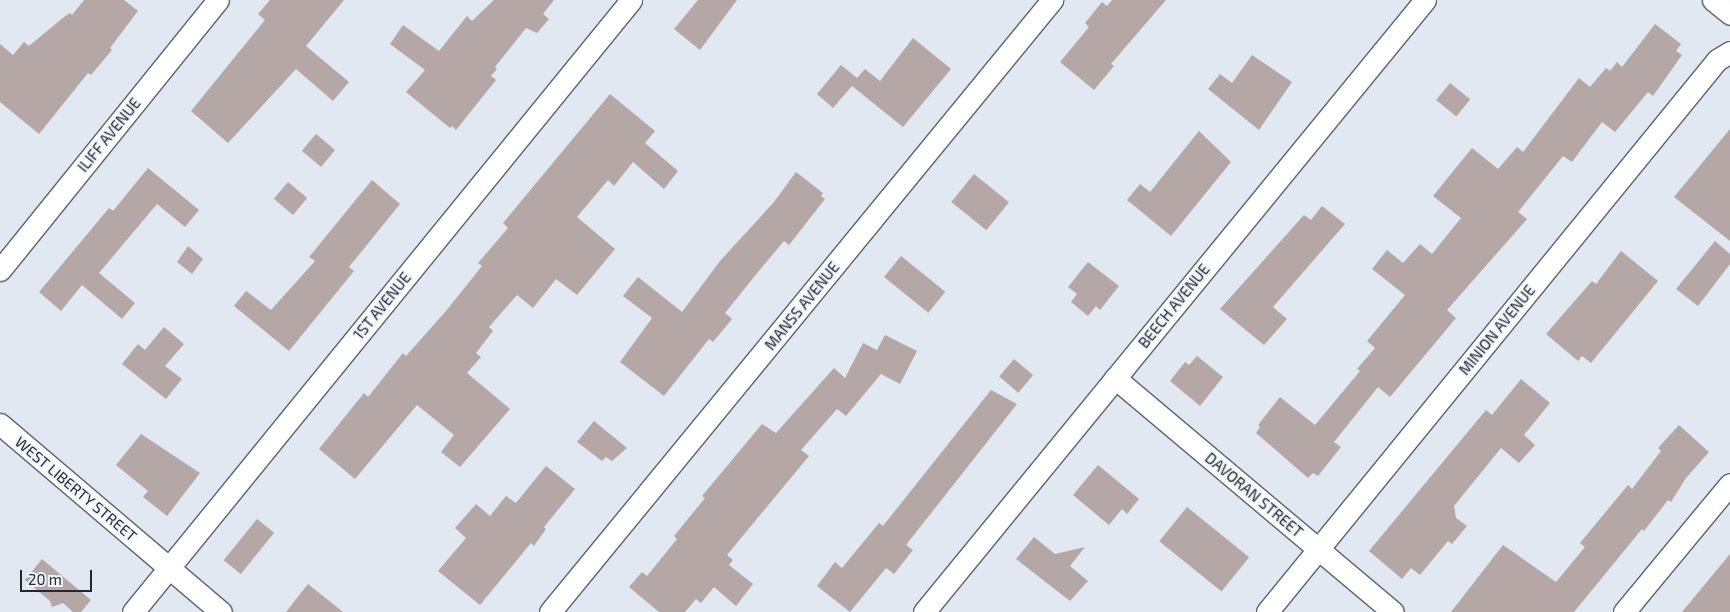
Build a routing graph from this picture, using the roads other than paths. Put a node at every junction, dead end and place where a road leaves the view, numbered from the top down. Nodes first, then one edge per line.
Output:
1 (218, 0) edge
2 (631, 0) edge
3 (1052, 0) edge
4 (1425, 0) edge
5 (1713, 0) edge
6 (1730, 14) edge
7 (1730, 52) edge
8 (0, 270) edge
9 (1115, 378) junction
10 (0, 424) edge
11 (1730, 484) edge
12 (1318, 548) junction
13 (168, 568) junction
14 (133, 612) edge
15 (221, 612) edge
16 (550, 612) edge
17 (924, 612) edge
18 (1267, 612) edge
19 (1393, 612) edge
20 (1624, 612) edge

1 - 8 street, ILIFF AVENUE
2 - 13 street, 1ST AVENUE
3 - 16 street, MANSS AVENUE
4 - 9 street, BEECH AVENUE
5 - 6 street
7 - 12 street, MINION AVENUE
9 - 12 street, DAVORAN STREET
9 - 17 street, BEECH AVENUE
10 - 13 street, WEST LIBERTY STREET
11 - 20 street
12 - 18 street, MINION AVENUE
12 - 19 street, DAVORAN STREET
13 - 14 street, 1ST AVENUE
13 - 15 street, WEST LIBERTY STREET

